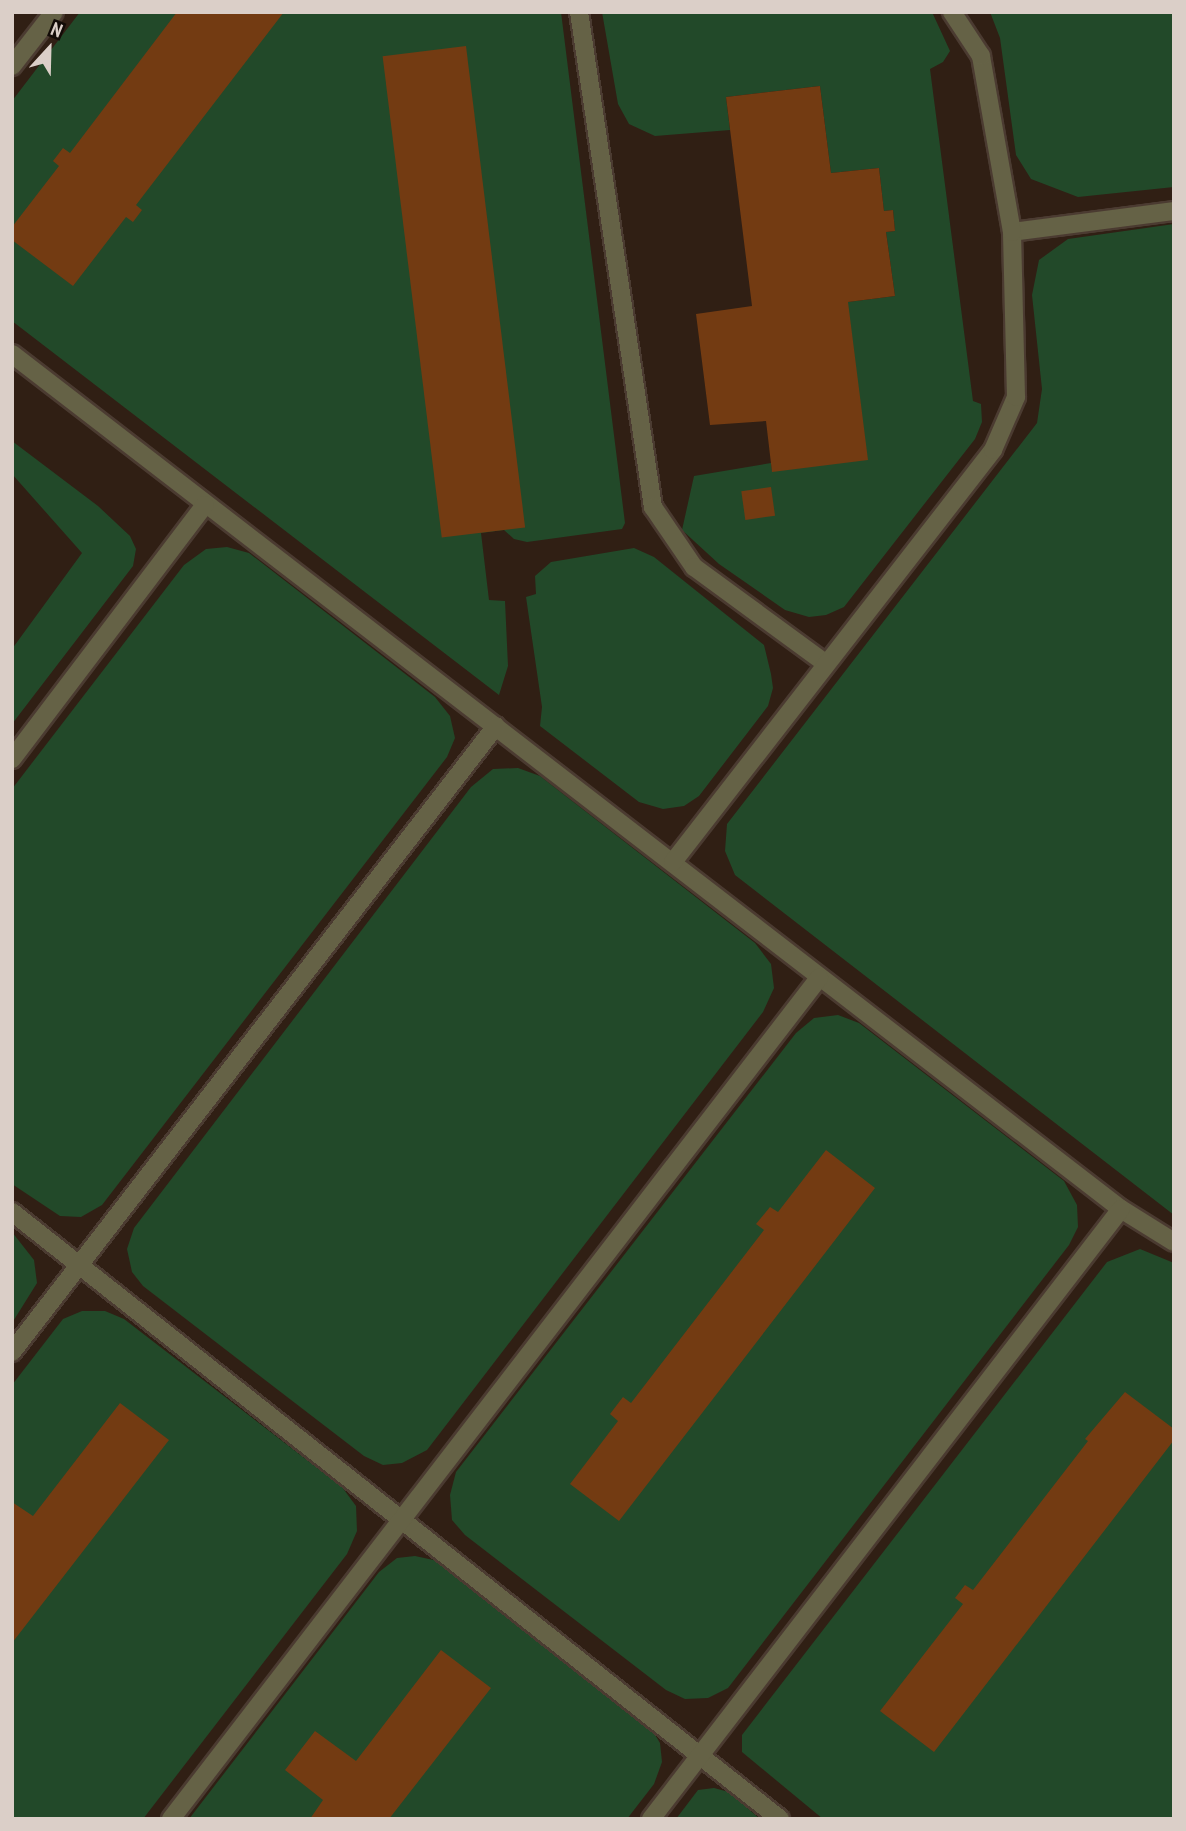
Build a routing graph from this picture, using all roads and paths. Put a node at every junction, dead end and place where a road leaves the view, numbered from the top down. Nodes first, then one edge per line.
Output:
1 (54, 12) edge
2 (579, 12) edge
3 (952, 12) edge
4 (12, 66) edge
5 (1174, 211) edge
6 (1012, 232) junction
7 (12, 354) edge
8 (205, 505) junction
9 (825, 663) junction
10 (496, 726) junction
11 (12, 759) edge
12 (673, 862) junction
13 (819, 978) junction
14 (1121, 1209) junction
15 (12, 1212) edge
16 (1174, 1242) edge
17 (79, 1265) junction
18 (12, 1352) edge
19 (401, 1518) junction
20 (699, 1755) junction
21 (171, 1819) edge
22 (651, 1819) edge
23 (780, 1819) edge

1 - 4 lane
2 - 9 lane
3 - 6 lane
5 - 6 lane
6 - 9 lane
7 - 8 lane
8 - 10 lane
8 - 11 lane
9 - 12 lane
10 - 12 lane
10 - 17 lane
12 - 13 lane
13 - 14 lane
13 - 19 lane
14 - 16 lane
14 - 20 lane
15 - 17 lane
17 - 18 lane
17 - 19 lane
19 - 20 lane
19 - 21 lane
20 - 22 lane
20 - 23 lane

